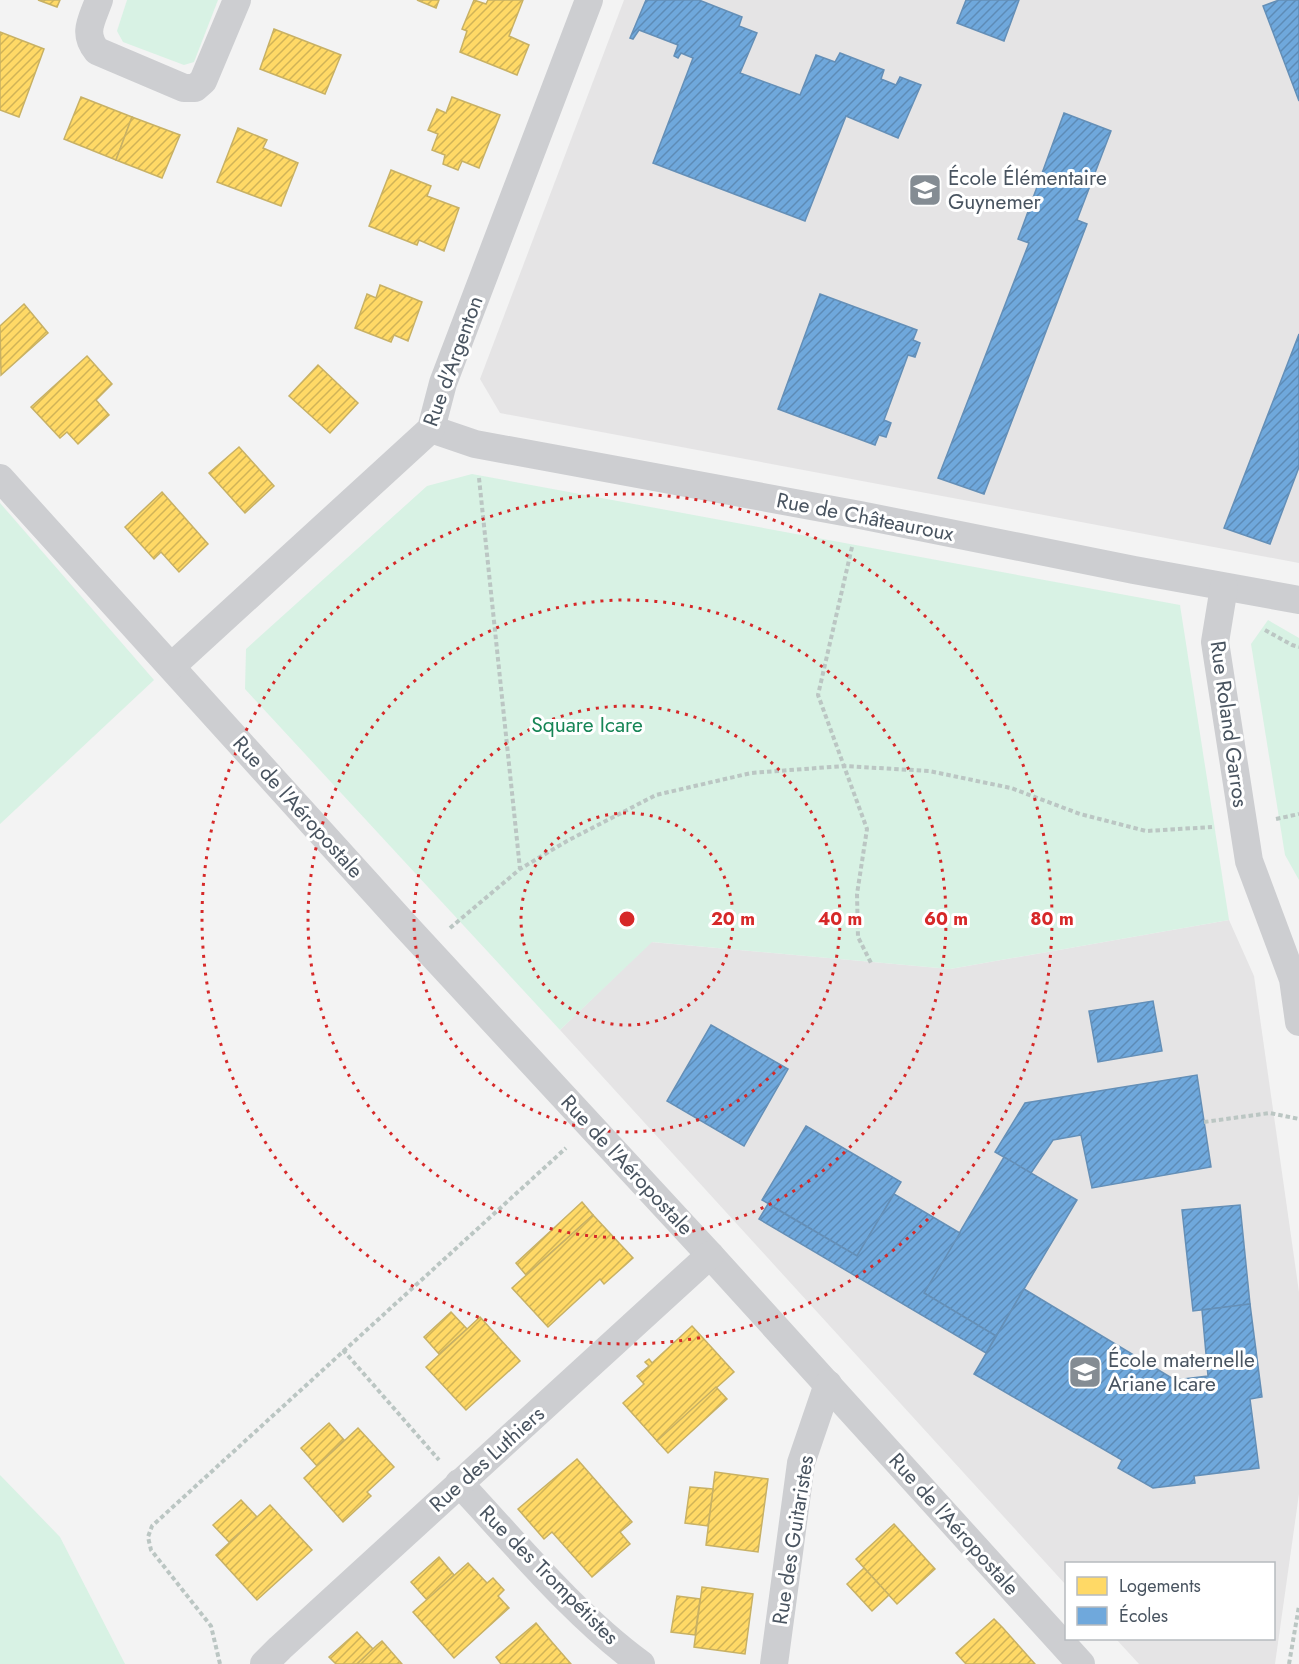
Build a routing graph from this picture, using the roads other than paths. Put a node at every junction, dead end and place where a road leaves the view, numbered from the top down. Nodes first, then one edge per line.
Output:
1 (99, 0) edge
2 (237, 0) edge
3 (589, 0) edge
4 (431, 429) junction
5 (0, 478) edge
6 (1224, 587) junction
7 (1299, 600) edge
8 (172, 666) junction
9 (1248, 861) junction
10 (1299, 940) edge
11 (1299, 1022) edge
12 (710, 1255) junction
13 (828, 1384) junction
14 (459, 1483) junction
15 (264, 1664) edge
16 (641, 1664) edge
17 (774, 1664) edge
18 (1081, 1664) edge

1 - 2 street
3 - 4 street, Rue d'Argenton
4 - 6 street, Rue de Châteauroux
4 - 8 street, Rue d'Argenton
5 - 8 street, Rue de l'Aéropostale
6 - 7 street, Rue de Châteauroux
6 - 9 street, Rue Roland Garros
8 - 12 street, Rue de l'Aéropostale
9 - 10 street, Rue Roland Garros
9 - 11 street, Rue Roland Garros
12 - 13 street, Rue de l'Aéropostale
12 - 14 street, Rue des Luthiers
13 - 17 street, Rue des Guitaristes
13 - 18 street, Rue de l'Aéropostale
14 - 15 street, Rue des Luthiers
14 - 16 street, Rue des Trompétistes

